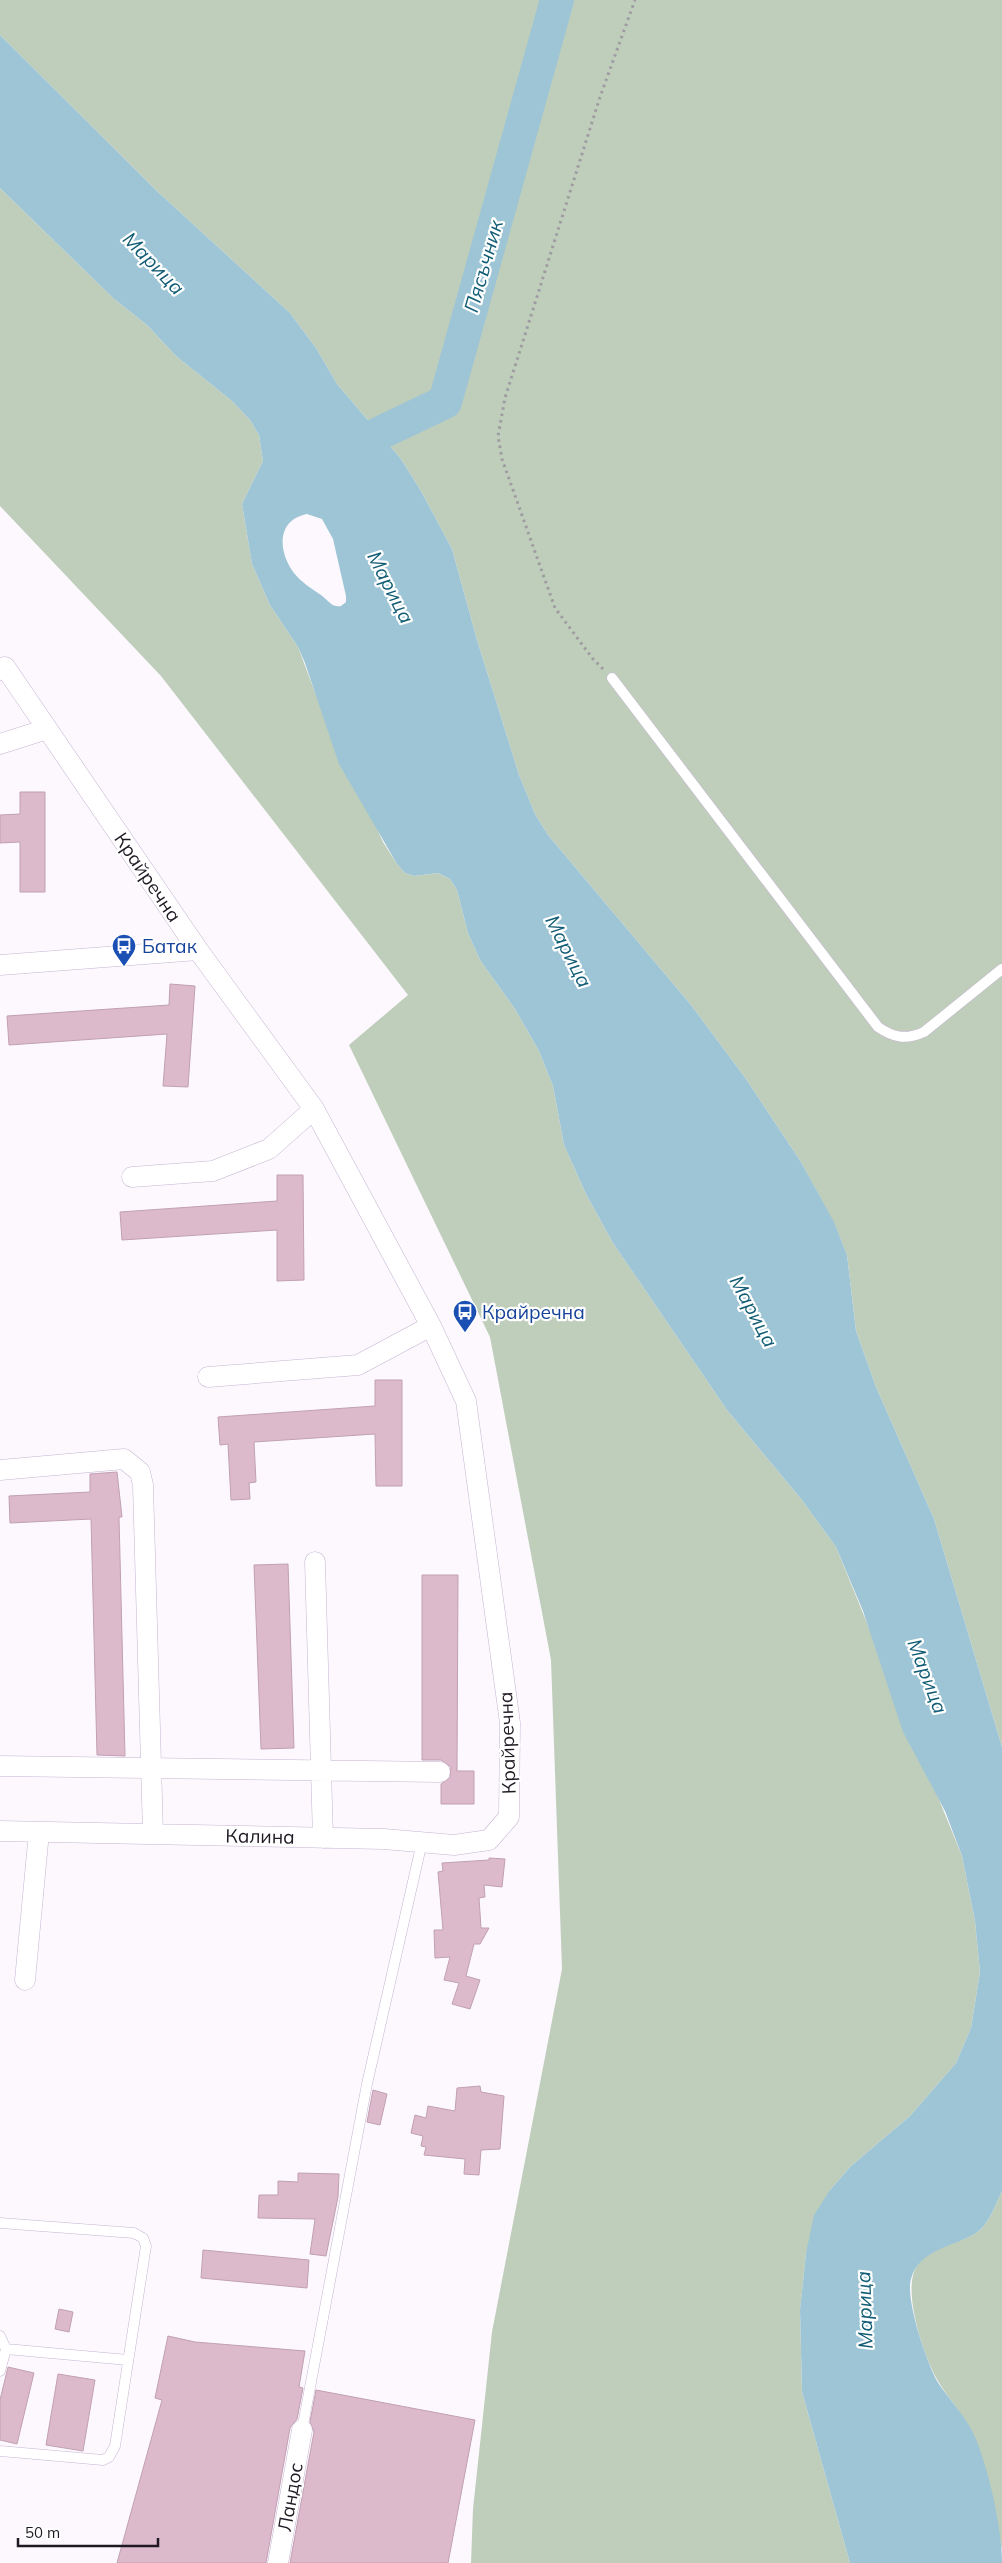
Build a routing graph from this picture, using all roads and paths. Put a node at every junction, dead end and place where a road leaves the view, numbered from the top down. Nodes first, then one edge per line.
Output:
1 (635, 0) edge
2 (2, 669) edge
3 (612, 678) joint
4 (47, 729) junction
5 (0, 744) edge
6 (198, 950) junction
7 (0, 965) edge
8 (1002, 969) edge
9 (314, 1109) junction
10 (132, 1177) dead end
11 (431, 1326) junction
12 (208, 1377) dead end
13 (0, 1470) edge
14 (316, 1562) dead end
15 (0, 1766) edge
16 (151, 1768) junction
17 (321, 1769) junction
18 (440, 1772) dead end
19 (509, 1816) joint
20 (0, 1831) edge
21 (39, 1832) junction
22 (153, 1834) junction
23 (323, 1838) junction
24 (422, 1842) junction
25 (25, 1980) dead end
26 (0, 2223) edge
27 (0, 2336) edge
28 (6, 2349) junction
29 (128, 2360) junction
30 (0, 2371) edge
31 (302, 2430) joint
32 (0, 2451) edge
33 (278, 2563) edge

1 - 3 path
2 - 4 street, Крайречна
3 - 8 lane
4 - 5 street
4 - 6 street, Крайречна
6 - 7 street
6 - 9 street, Крайречна
9 - 10 street
9 - 11 street, Крайречна
11 - 12 street
11 - 19 street, Крайречна
13 - 16 street
14 - 17 street
15 - 16 street
16 - 17 street
16 - 22 street
17 - 18 street
17 - 23 street
19 - 24 street, Калина
20 - 21 street, Калина
21 - 22 street, Калина
21 - 25 street
22 - 23 street, Калина
23 - 24 street, Калина
24 - 31 lane
26 - 29 lane
27 - 28 lane
28 - 29 lane
28 - 30 lane
29 - 32 lane
31 - 33 street, Ландос

